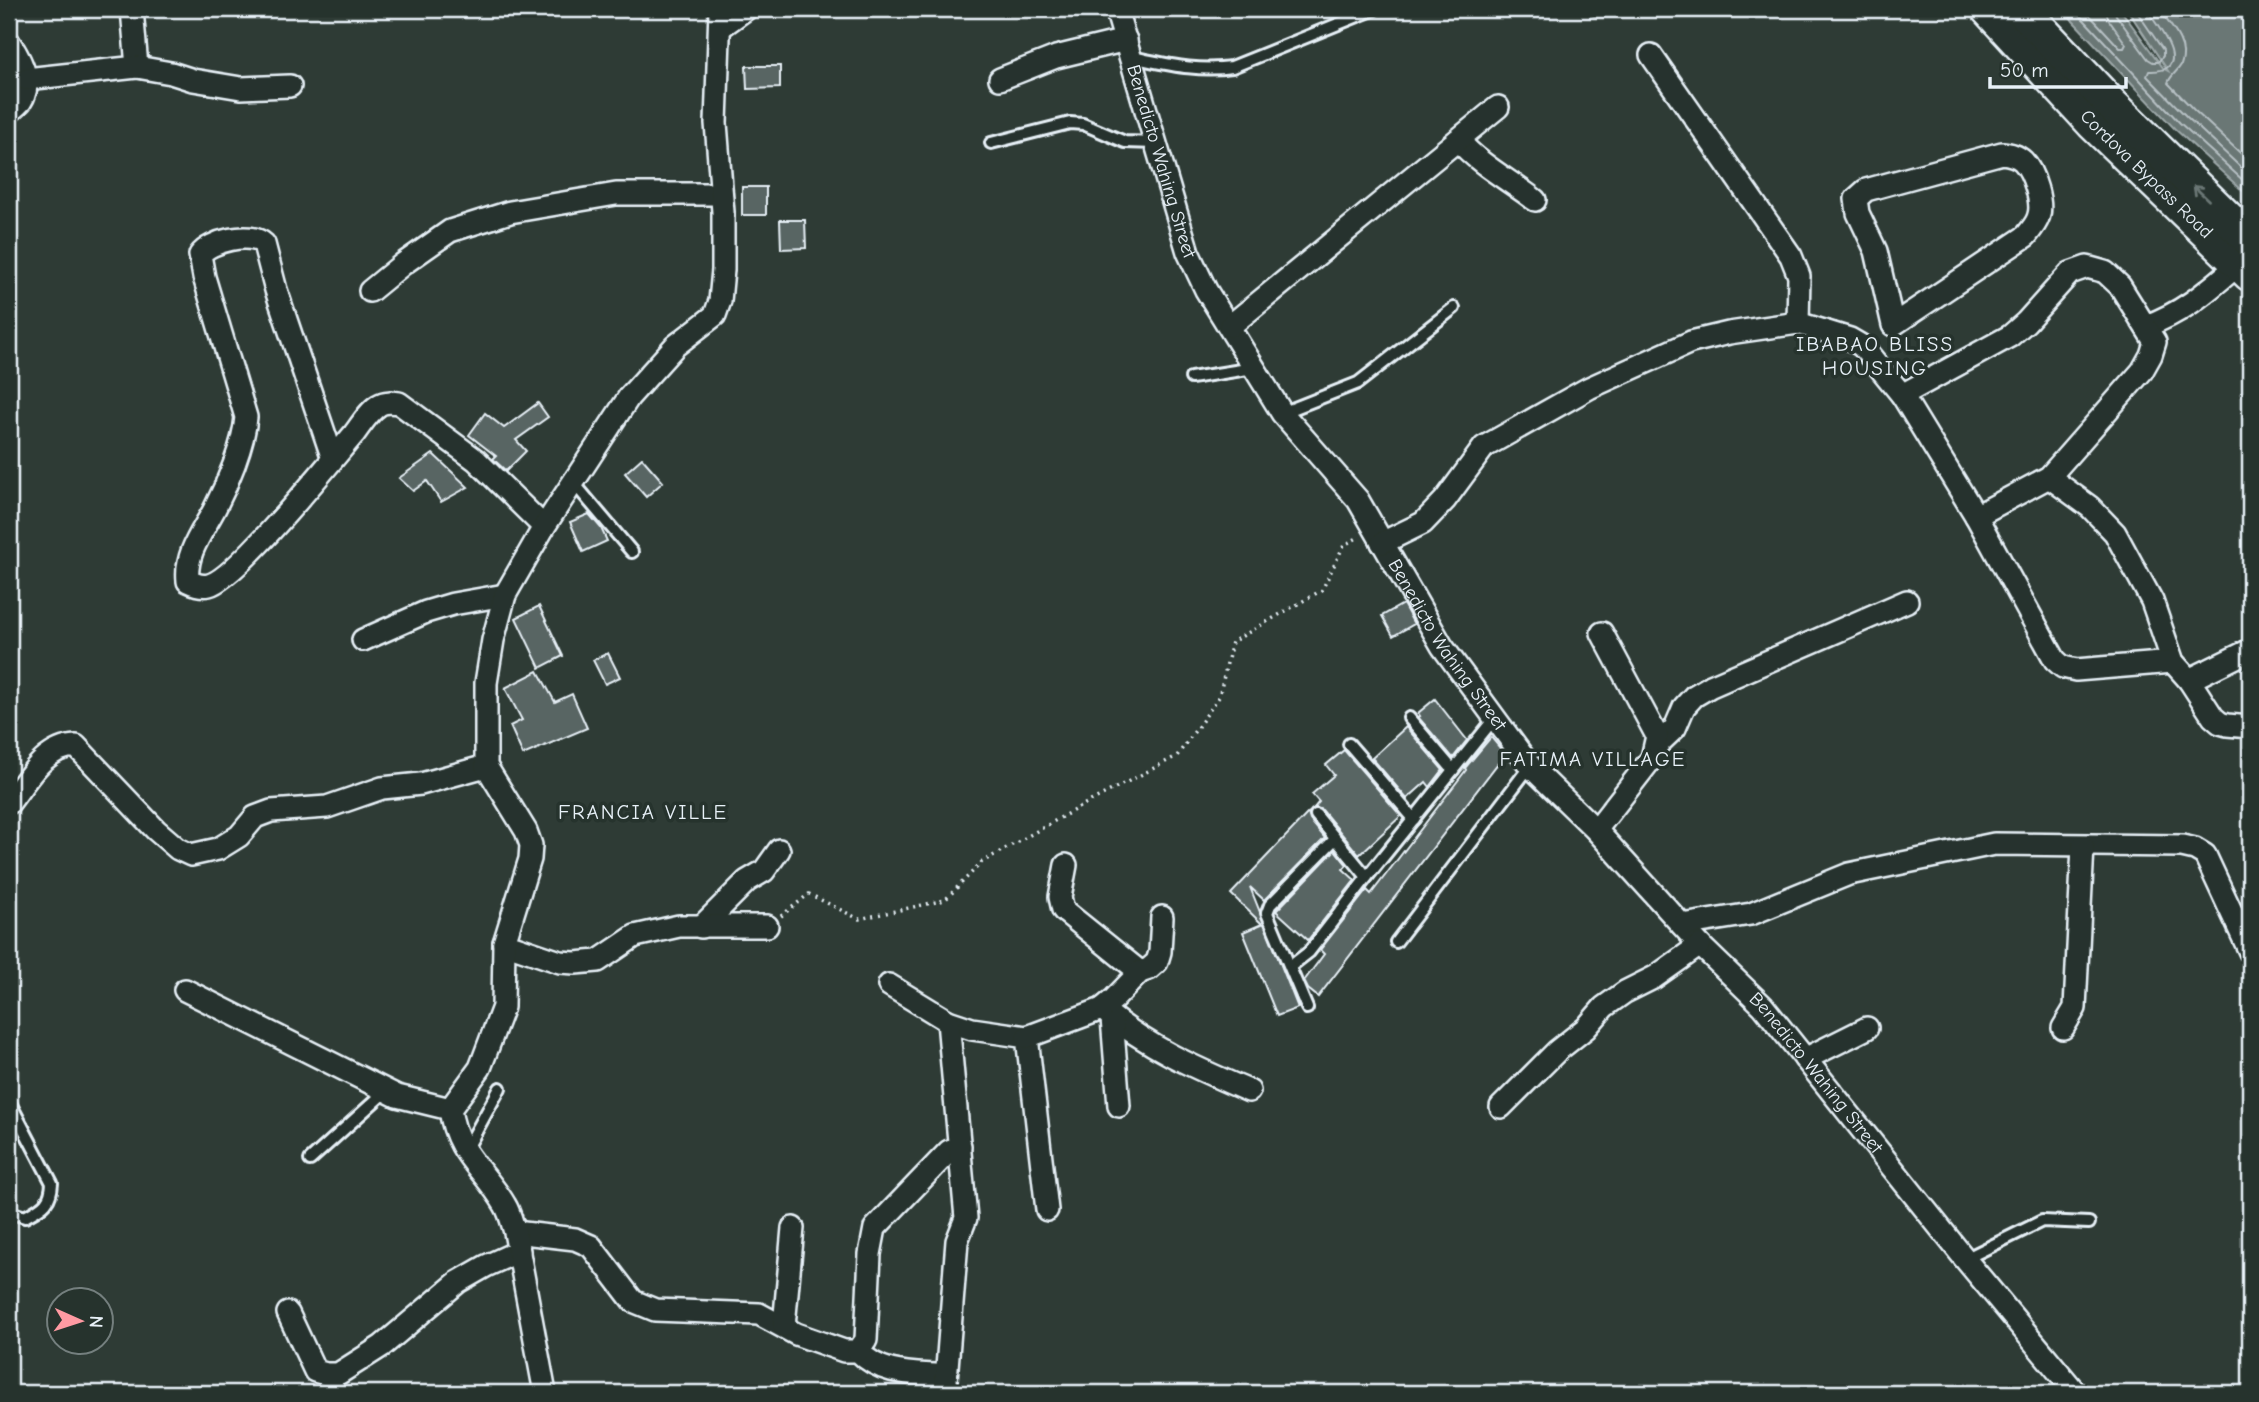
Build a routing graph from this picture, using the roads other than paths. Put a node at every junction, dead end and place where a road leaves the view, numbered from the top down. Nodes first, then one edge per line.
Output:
1 (132, 9) edge
2 (746, 9) edge
3 (1116, 9) edge
4 (1375, 9) edge
5 (1596, 9) edge
6 (1608, 9) edge
7 (1988, 9) edge
8 (2021, 9) edge
9 (721, 18) edge
10 (9, 42) edge
11 (1129, 49) junction
12 (1651, 55) dead end
13 (137, 67) junction
14 (26, 79) junction
15 (1000, 79) dead end
16 (290, 86) dead end
17 (1498, 107) dead end
18 (9, 113) edge
19 (2102, 114) junction
20 (1458, 139) junction
21 (991, 143) dead end
22 (1156, 144) junction
23 (721, 194) junction
24 (1535, 200) dead end
25 (2246, 259) edge
26 (370, 290) dead end
27 (1454, 308) dead end
28 (1798, 323) junction
29 (1893, 325) junction
30 (1230, 326) junction
31 (2146, 326) junction
32 (1862, 346) junction
33 (1254, 368) junction
34 (1191, 378) dead end
35 (1902, 395) junction
36 (1282, 413) junction
37 (333, 459) junction
38 (2049, 477) junction
39 (573, 482) junction
40 (1976, 516) junction
41 (544, 527) junction
42 (1378, 536) junction
43 (632, 552) dead end
44 (505, 595) junction
45 (1907, 601) dead end
46 (1602, 633) dead end
47 (363, 640) dead end
48 (2250, 650) edge
49 (2173, 662) junction
50 (2189, 680) junction
51 (1409, 718) dead end
52 (1494, 719) junction
53 (2250, 727) edge
54 (1349, 744) dead end
55 (1656, 746) junction
56 (486, 766) junction
57 (1530, 766) junction
58 (1453, 770) junction
59 (9, 803) edge
60 (1316, 816) dead end
61 (1413, 819) junction
62 (1596, 830) junction
63 (1334, 839) junction
64 (2083, 845) junction
65 (779, 850) dead end
66 (1066, 865) dead end
67 (1367, 877) junction
68 (1162, 917) dead end
69 (1682, 925) junction
70 (767, 926) road end
71 (702, 927) junction
72 (1396, 942) dead end
73 (504, 943) junction
74 (1700, 945) junction
75 (2250, 952) edge
76 (1291, 967) junction
77 (1139, 972) junction
78 (889, 985) dead end
79 (185, 990) dead end
80 (1307, 1008) dead end
81 (1107, 1013) junction
82 (948, 1021) junction
83 (1867, 1028) dead end
84 (2063, 1028) dead end
85 (1027, 1037) junction
86 (1805, 1059) junction
87 (500, 1088) dead end
88 (386, 1091) junction
89 (1249, 1091) dead end
90 (9, 1101) edge
91 (1119, 1106) dead end
92 (1501, 1107) dead end
93 (450, 1109) junction
94 (960, 1146) junction
95 (465, 1151) junction
96 (310, 1160) dead end
97 (1047, 1210) dead end
98 (9, 1212) edge
99 (2089, 1223) dead end
100 (793, 1228) dead end
101 (517, 1241) junction
102 (1965, 1259) junction
103 (288, 1312) dead end
104 (784, 1326) junction
105 (858, 1351) junction
106 (946, 1385) edge
107 (545, 1393) edge
108 (2076, 1393) edge

1 - 13 street
2 - 9 street
3 - 11 street, Benedicto Wahing Street
4 - 11 lane
5 - 6 lane
7 - 19 main road, Cordova Bypass Road
8 - 19 main road, Cordova Bypass Road
9 - 23 street
10 - 14 street
11 - 15 street
11 - 22 street, Benedicto Wahing Street
12 - 28 street
13 - 14 street
13 - 16 street
14 - 18 street
17 - 20 street
19 - 25 main road, Cordova Bypass Road
20 - 24 street
20 - 30 street
21 - 22 lane
22 - 30 street, Benedicto Wahing Street
23 - 26 street
23 - 39 street
25 - 31 street
27 - 36 lane
28 - 32 street
28 - 42 street
29 - 29 street
29 - 32 street
30 - 33 street, Benedicto Wahing Street
31 - 35 street
31 - 38 street
32 - 35 street
33 - 34 lane
33 - 36 street, Benedicto Wahing Street
35 - 40 street
36 - 42 street, Benedicto Wahing Street
37 - 37 street
37 - 41 street
38 - 40 street
38 - 49 street
39 - 41 street
39 - 43 lane
40 - 49 street
41 - 44 street
42 - 52 street, Benedicto Wahing Street
44 - 47 street
44 - 56 street
45 - 55 street
46 - 55 street
48 - 50 street
49 - 50 street
50 - 53 street
51 - 58 lane
52 - 57 street, Benedicto Wahing Street
52 - 58 lane
54 - 61 lane
55 - 62 street
56 - 59 street
56 - 73 street
57 - 62 street, Benedicto Wahing Street
57 - 72 lane
58 - 61 lane
60 - 63 lane
61 - 67 lane
62 - 69 street, Benedicto Wahing Street
63 - 67 lane
63 - 76 lane
64 - 69 street
64 - 75 street
64 - 84 street
65 - 71 street
66 - 77 street
67 - 76 lane
68 - 77 street
69 - 74 street, Benedicto Wahing Street
70 - 71 street
71 - 73 street
73 - 93 street
74 - 86 street, Benedicto Wahing Street
74 - 92 street
76 - 80 lane
77 - 81 street
78 - 82 street
79 - 88 street
81 - 85 street
81 - 89 street
81 - 91 street
82 - 85 street
82 - 94 street
83 - 86 street
85 - 97 street
86 - 102 street, Benedicto Wahing Street
87 - 95 lane
88 - 93 street
88 - 96 lane
90 - 98 lane
93 - 95 street
94 - 105 street
94 - 106 street
95 - 101 street
99 - 102 lane
100 - 104 street
101 - 103 street
101 - 104 street
101 - 107 street
102 - 108 street, Benedicto Wahing Street
104 - 105 street
105 - 106 street

